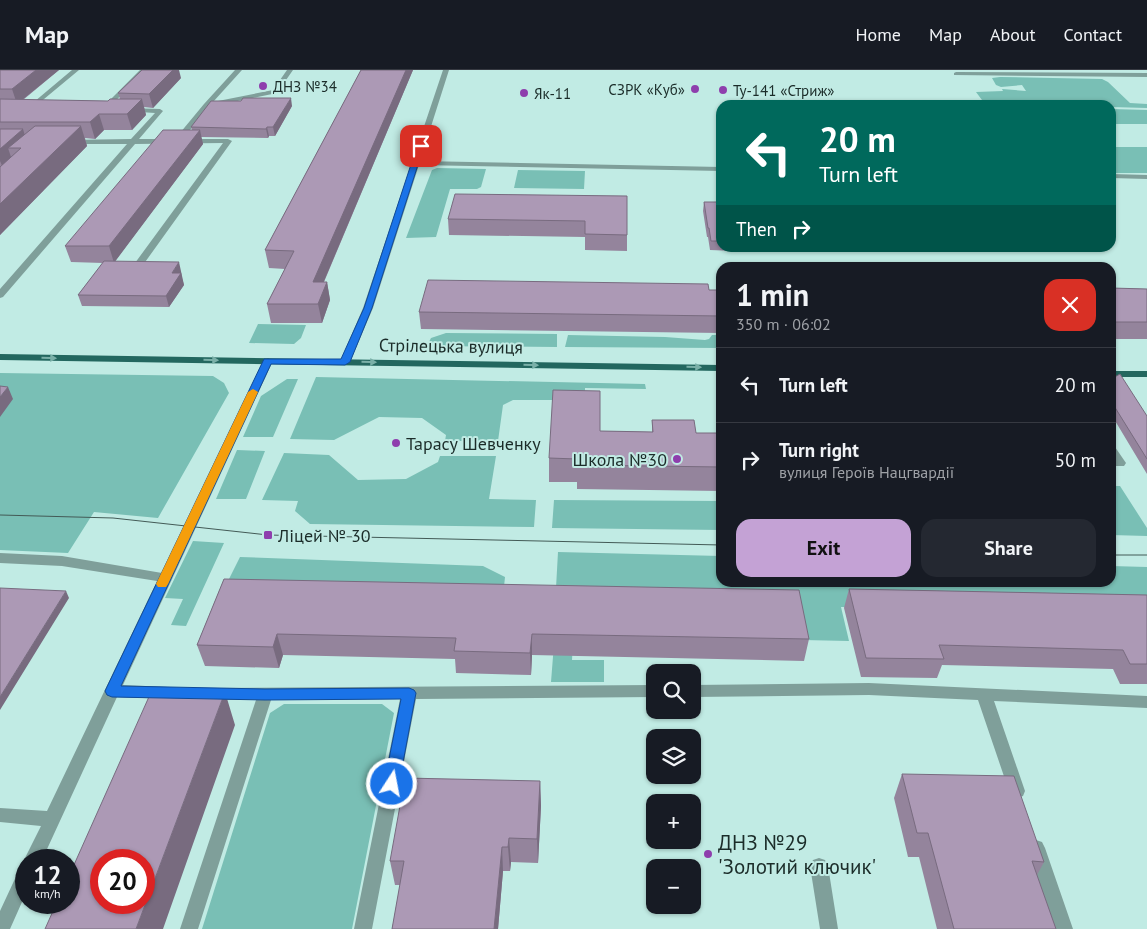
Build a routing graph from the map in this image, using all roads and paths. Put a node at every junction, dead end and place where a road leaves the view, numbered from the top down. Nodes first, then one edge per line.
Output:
1 (76, 70) edge
2 (144, 70) edge
3 (239, 70) edge
4 (290, 70) edge
5 (446, 70) edge
6 (956, 74) dead end
7 (1147, 75) edge
8 (206, 105) junction
9 (39, 108) edge
10 (94, 110) edge
11 (103, 110) junction
12 (113, 110) edge
13 (122, 110) edge
14 (178, 140) junction
15 (58, 142) edge
16 (133, 143) junction
17 (415, 163) junction
18 (716, 169) edge
19 (1116, 176) edge
20 (1147, 177) edge
21 (140, 263) edge
22 (0, 295) edge
23 (0, 357) edge
24 (268, 361) junction
25 (345, 362) junction
26 (716, 368) edge
27 (1116, 374) edge
28 (1147, 374) edge
29 (1116, 457) edge
30 (1120, 463) dead end
31 (0, 558) edge
32 (165, 578) junction
33 (112, 691) junction
34 (646, 691) edge
35 (701, 691) edge
36 (409, 693) junction
37 (265, 694) junction
38 (984, 694) junction
39 (1147, 702) edge
40 (1022, 807) edge
41 (0, 815) edge
42 (52, 818) junction
43 (1032, 835) edge
44 (38, 849) edge
45 (819, 866) dead end
46 (15, 897) edge
47 (0, 929) edge
48 (188, 929) edge
49 (363, 929) edge
50 (829, 929) edge
51 (1064, 929) edge

1 - 9 street
2 - 11 street
3 - 8 street
4 - 8 street
5 - 17 street
6 - 7 street
8 - 14 street
10 - 11 street
11 - 12 street
13 - 16 street
14 - 16 street
14 - 21 street
15 - 16 street
16 - 22 street
17 - 18 street
17 - 25 street
19 - 20 street
23 -> 24 main road, Стрілецька вулиця
24 - 25 main road, Стрілецька вулиця
24 - 32 street
25 -> 26 main road, Стрілецька вулиця
27 - 28 main road
29 - 30 street
31 - 32 street
32 - 33 street
33 - 37 street
33 - 42 street
34 - 36 street
35 - 38 street
36 - 37 street
36 - 49 street
37 - 48 street
38 - 39 street
38 - 40 street
41 - 42 street
42 - 44 street
43 - 51 street
45 - 50 street
46 - 47 street

